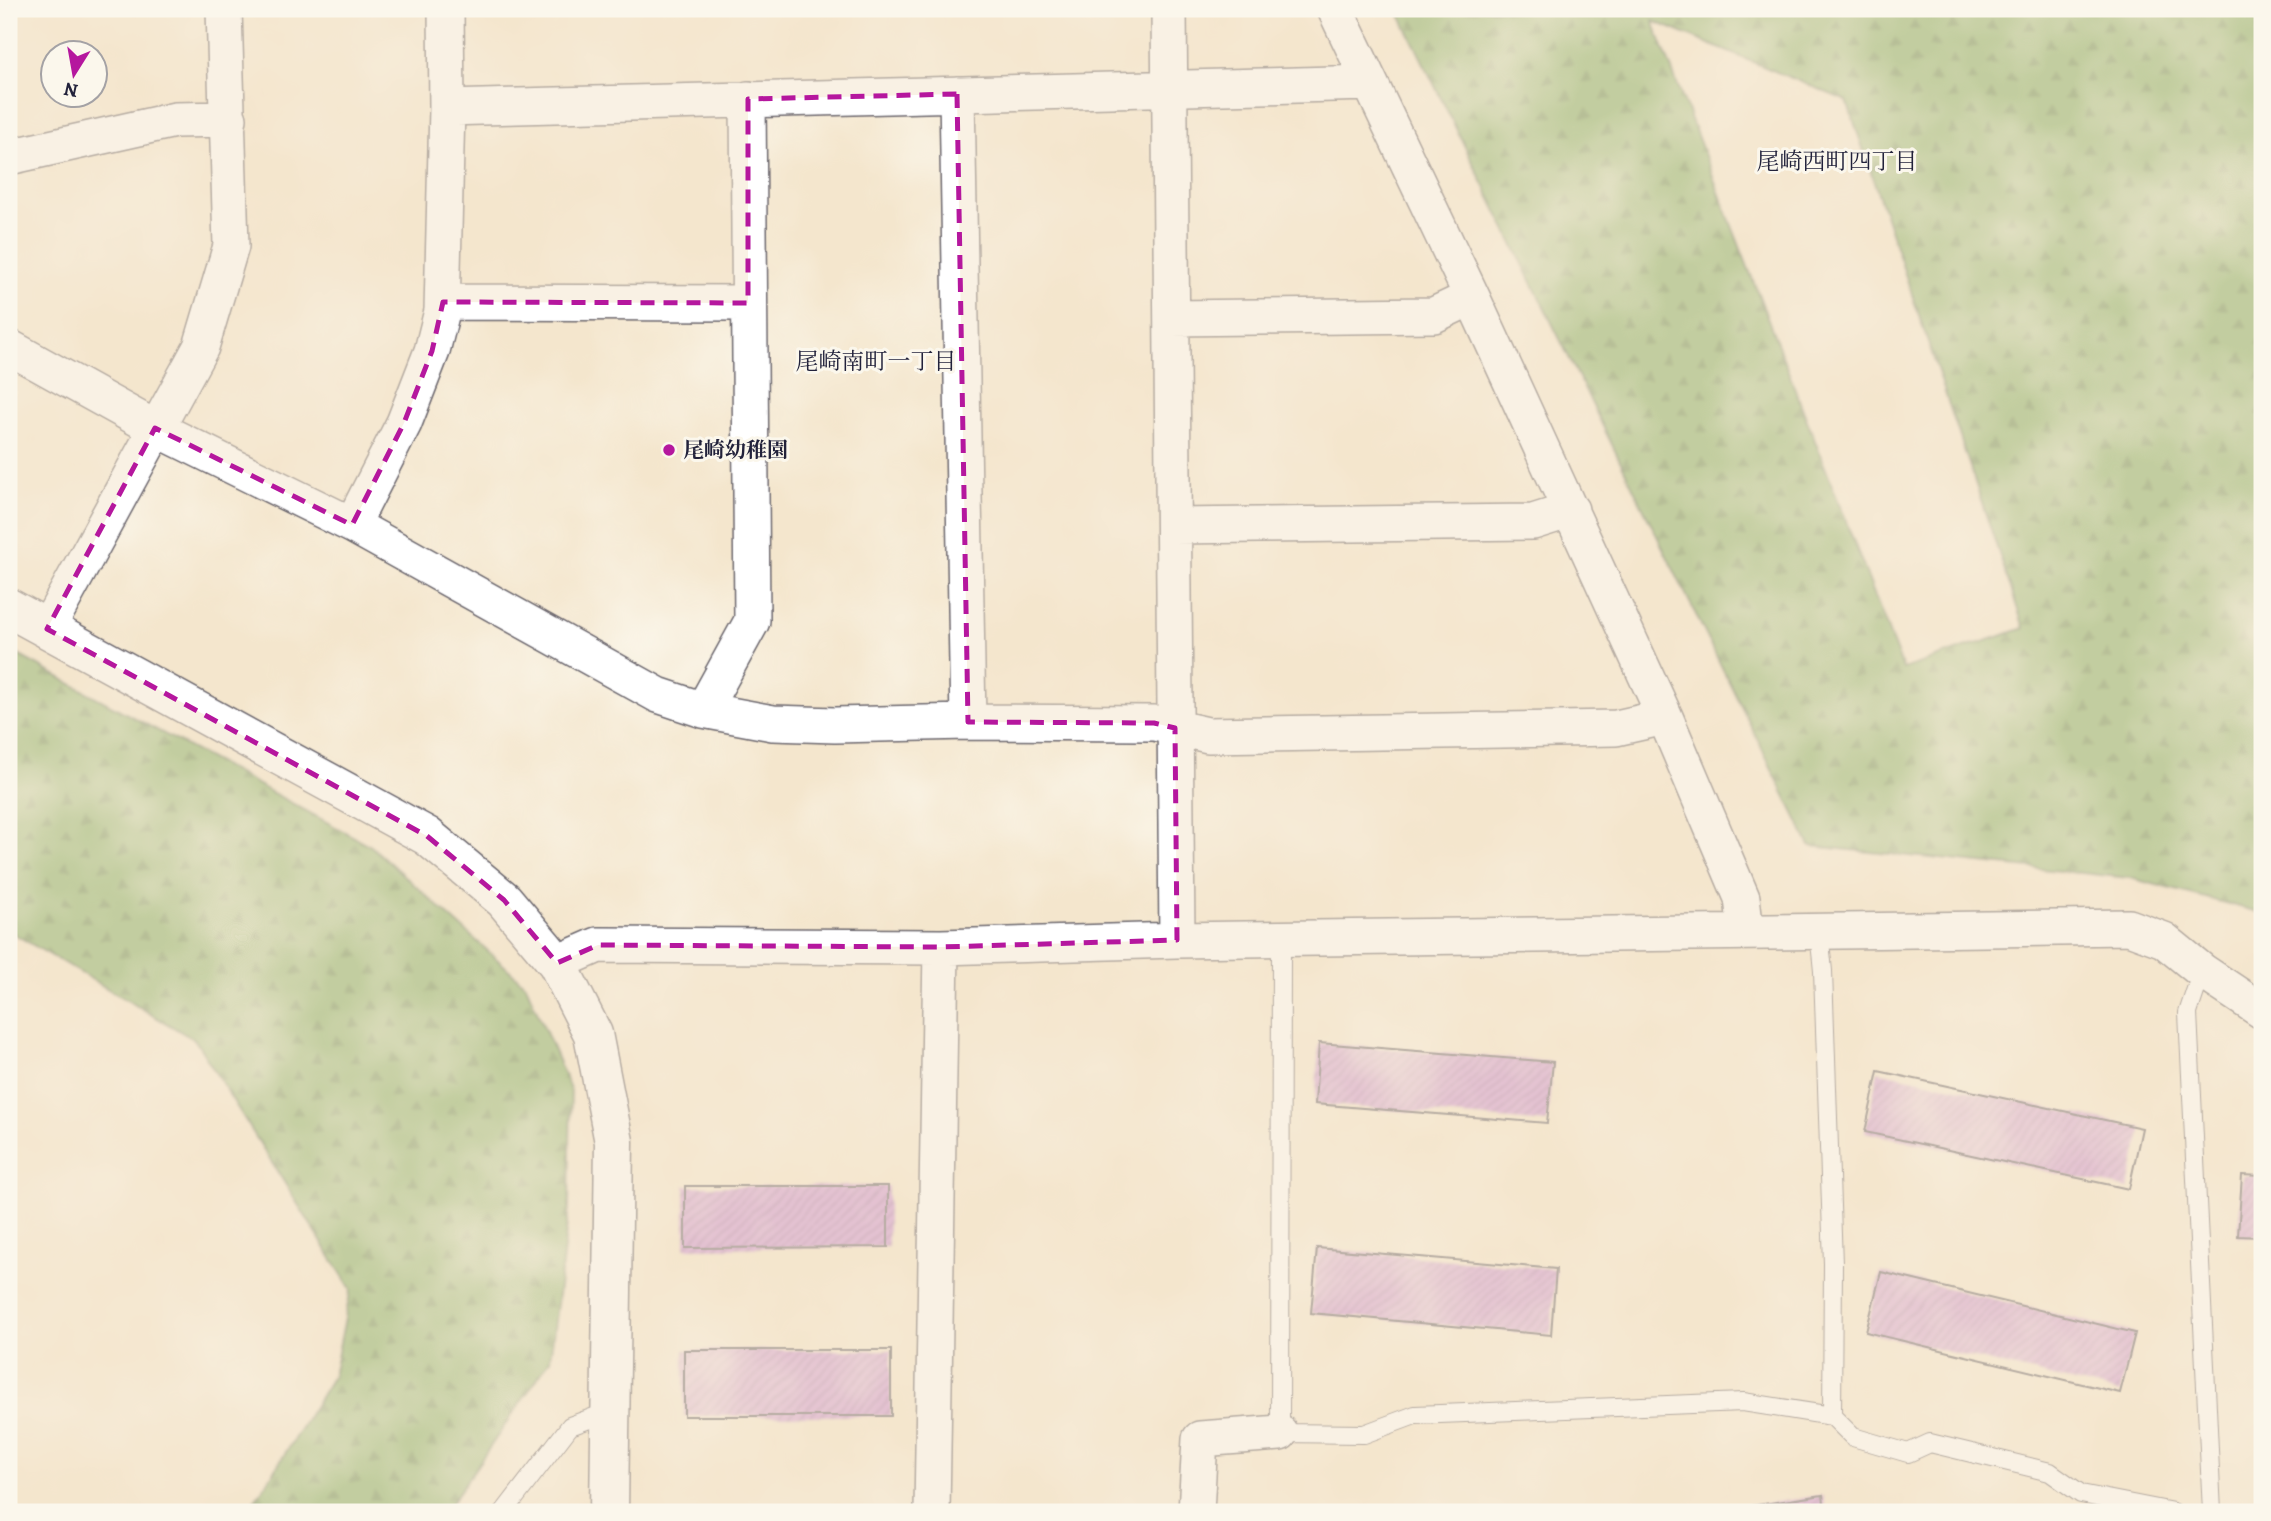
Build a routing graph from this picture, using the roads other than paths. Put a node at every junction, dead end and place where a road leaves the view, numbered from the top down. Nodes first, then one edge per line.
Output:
1 (224, 9) edge
2 (446, 9) edge
3 (1169, 9) edge
4 (1335, 9) edge
5 (1369, 83) junction
6 (1170, 89) junction
7 (957, 94) junction
8 (748, 99) junction
9 (447, 107) junction
10 (229, 119) junction
11 (9, 157) edge
12 (1472, 297) junction
13 (443, 302) junction
14 (748, 303) junction
15 (1172, 318) junction
16 (9, 347) edge
17 (156, 428) junction
18 (1571, 510) junction
19 (352, 525) junction
20 (1174, 526) junction
21 (9, 608) edge
22 (47, 629) junction
23 (704, 710) junction
24 (1665, 717) junction
25 (968, 722) junction
26 (1175, 728) junction
27 (1746, 932) junction
28 (1819, 932) junction
29 (1281, 939) junction
30 (1177, 940) junction
31 (941, 947) junction
32 (557, 963) junction
33 (2202, 971) junction
34 (2262, 1011) edge
35 (611, 1411) junction
36 (1832, 1416) junction
37 (1280, 1433) junction
38 (504, 1512) edge
39 (609, 1512) edge
40 (932, 1512) edge
41 (1196, 1512) edge
42 (2173, 1512) edge
43 (2212, 1512) edge

1 - 10 street
2 - 9 street
3 - 6 street
4 - 5 street
5 - 6 street
5 - 12 street
6 - 7 street
6 - 15 street
7 - 8 street
7 - 25 street
8 - 9 street
8 - 14 street
9 - 13 street
10 - 11 street
10 - 17 street
12 - 15 street
12 - 18 street
13 - 14 street
13 - 19 street
14 - 23 street
15 - 20 street
16 - 17 street
17 - 19 street
17 - 22 street
18 - 20 street
18 - 24 street
19 - 23 street
20 - 26 street
21 - 22 street
22 - 32 street
23 - 25 street
24 - 26 street
24 - 27 street
25 - 26 street
26 - 30 street
27 - 28 street
27 - 29 street
28 - 33 street
28 - 36 lane
29 - 30 street
29 - 37 lane
30 - 31 street
31 - 32 street
31 - 40 street
32 - 35 street
33 - 34 street
33 - 43 lane
35 - 38 lane
35 - 39 street
36 - 37 lane
36 - 42 lane
37 - 41 street

